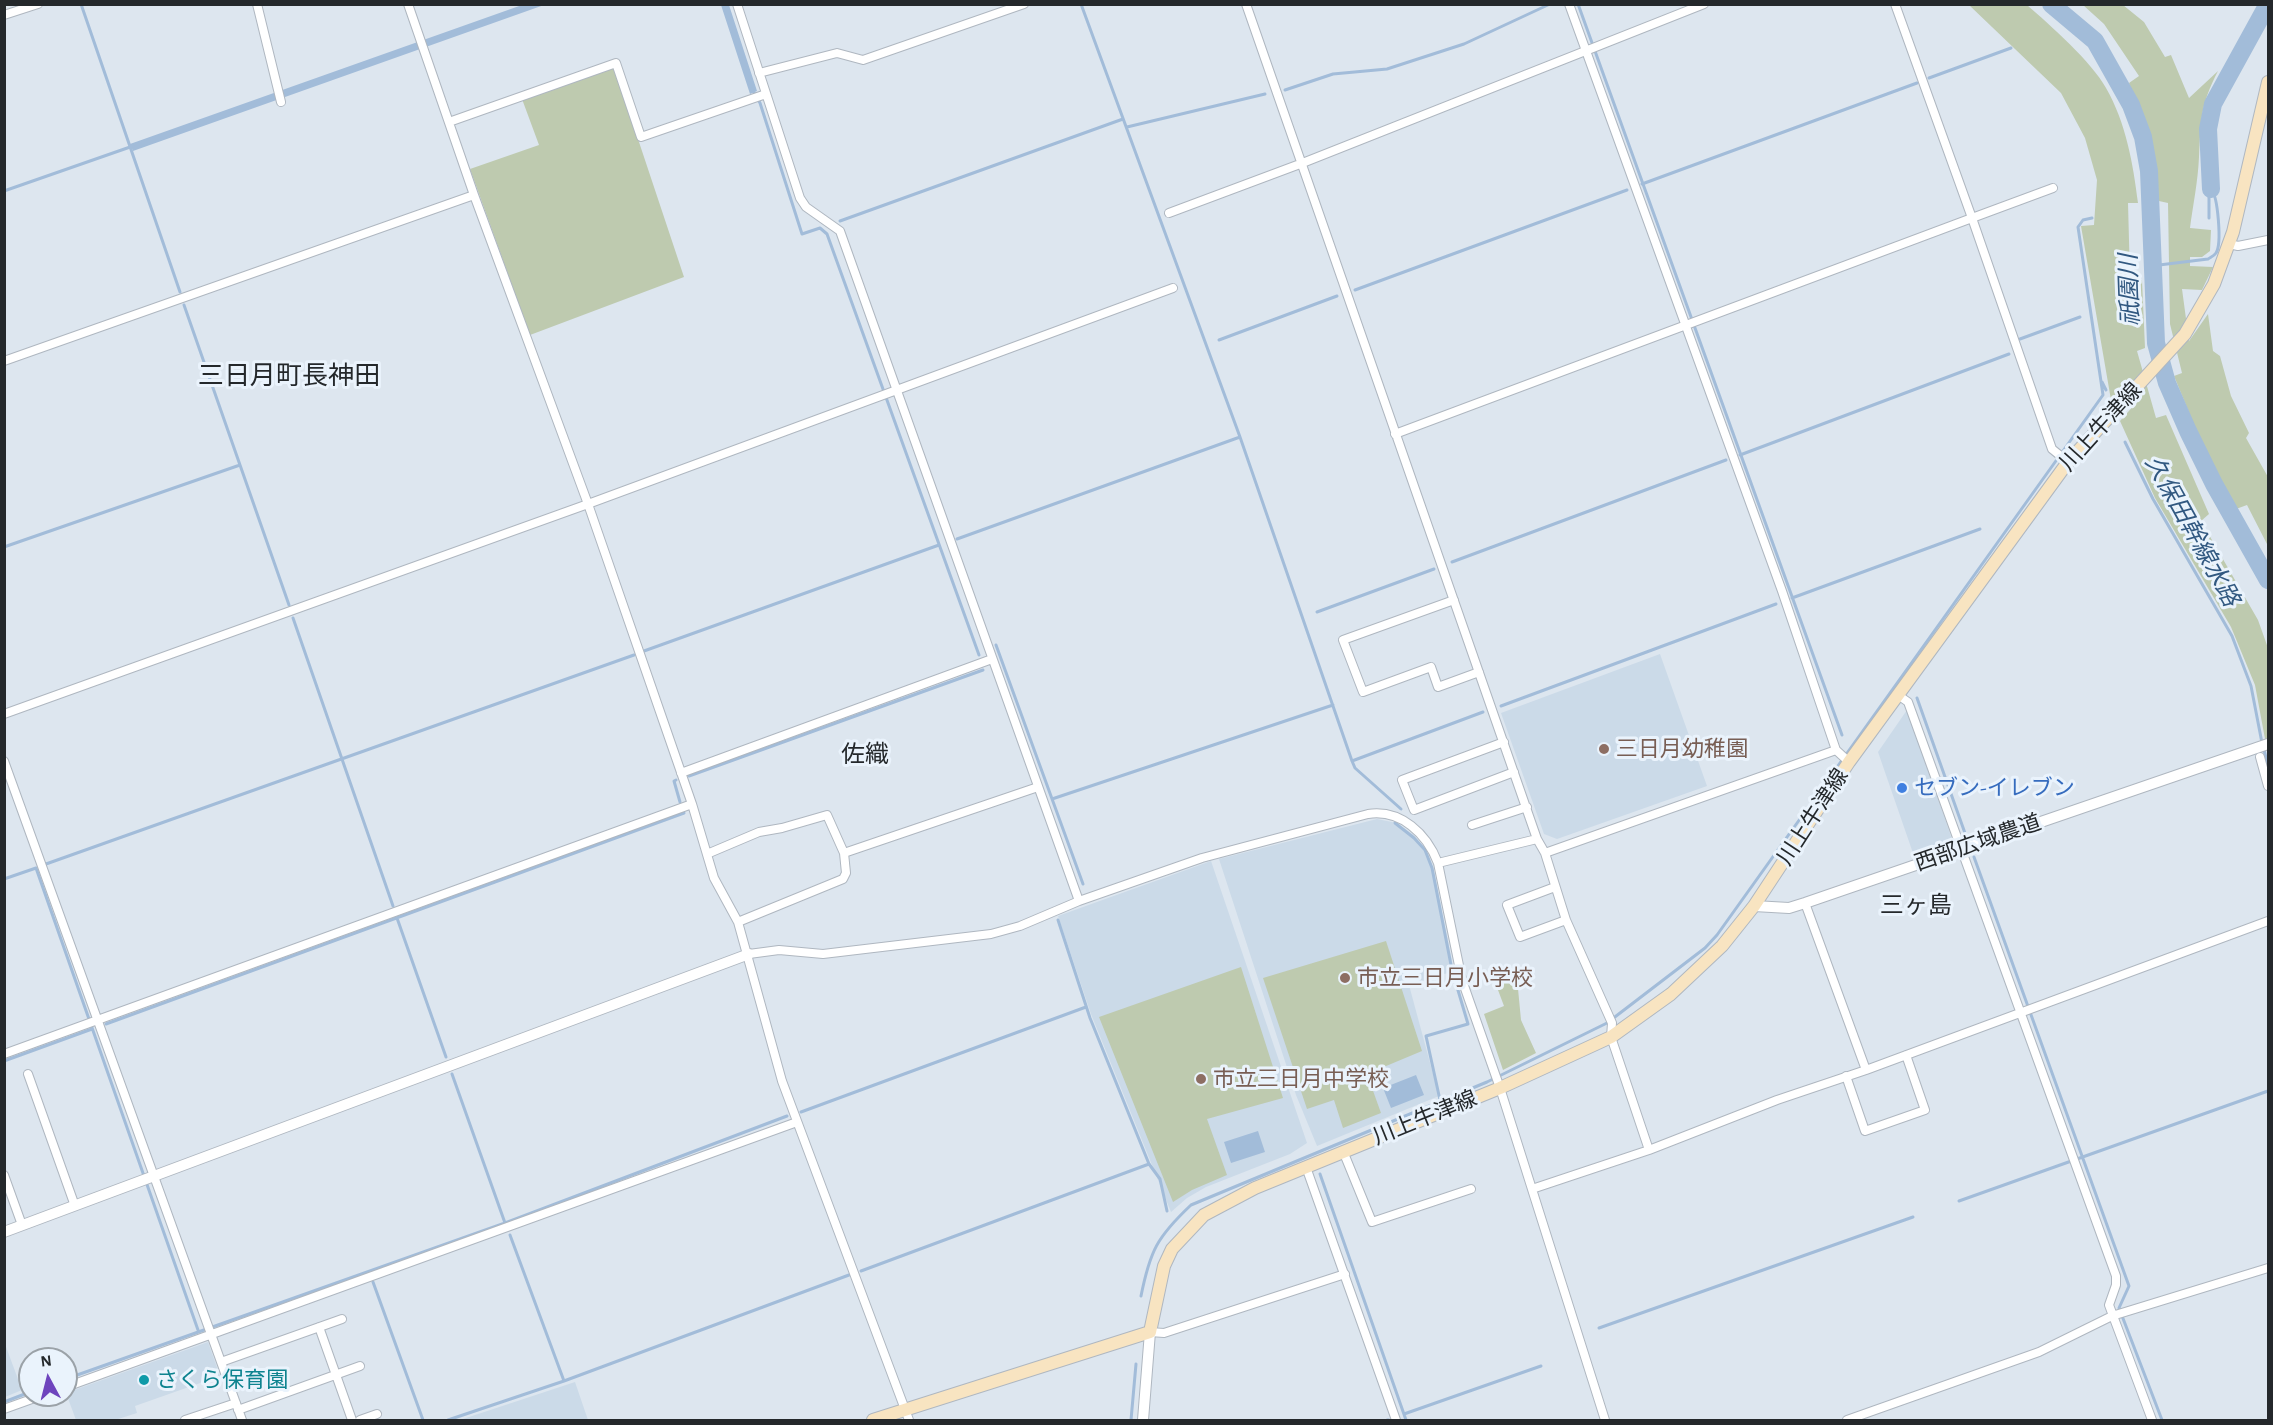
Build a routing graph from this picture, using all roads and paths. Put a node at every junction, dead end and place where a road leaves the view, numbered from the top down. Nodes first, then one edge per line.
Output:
1 (38, 4) edge
2 (257, 4) edge
3 (408, 4) edge
4 (737, 4) edge
5 (1024, 4) edge
6 (1246, 4) edge
7 (1569, 4) edge
8 (1704, 4) edge
9 (1895, 4) edge
10 (4, 15) edge
11 (1586, 52) junction
12 (759, 73) junction
13 (2268, 82) edge
14 (766, 94) junction
15 (281, 102) dead end
16 (449, 122) junction
17 (2263, 127) edge
18 (1300, 164) junction
19 (2053, 188) dead end
20 (474, 195) junction
21 (1169, 213) dead end
22 (1972, 218) junction
23 (2268, 240) edge
24 (2229, 244) junction
25 (1173, 288) dead end
26 (1685, 326) junction
27 (4, 361) edge
28 (896, 390) junction
29 (1395, 434) junction
30 (2068, 462) junction
31 (588, 504) junction
32 (1454, 600) junction
33 (992, 659) junction
34 (1479, 672) junction
35 (1898, 695) junction
36 (4, 714) edge
37 (1504, 742) junction
38 (2268, 744) edge
39 (1836, 750) junction
40 (2260, 757) dead end
41 (4, 760) edge
42 (1849, 762) junction
43 (1514, 772) junction
44 (681, 773) junction
45 (2268, 786) edge
46 (1038, 787) junction
47 (692, 804) junction
48 (1527, 807) junction
49 (1472, 825) dead end
50 (1537, 839) junction
51 (1961, 848) junction
52 (707, 854) junction
53 (844, 854) junction
54 (1545, 854) junction
55 (1438, 863) junction
56 (1555, 887) junction
57 (1079, 901) junction
58 (1805, 903) junction
59 (1754, 906) junction
60 (1566, 920) junction
61 (2268, 921) edge
62 (738, 922) junction
63 (749, 954) junction
64 (2021, 1013) junction
65 (98, 1019) junction
66 (1611, 1037) junction
67 (4, 1054) edge
68 (1906, 1055) junction
69 (1866, 1070) junction
70 (28, 1074) dead end
71 (1846, 1076) junction
72 (1497, 1080) junction
73 (796, 1122) junction
74 (1649, 1150) junction
75 (1343, 1151) junction
76 (1306, 1167) junction
77 (4, 1175) edge
78 (154, 1176) junction
79 (1470, 1189) dead end
80 (1532, 1189) junction
81 (75, 1206) junction
82 (22, 1225) junction
83 (4, 1232) edge
84 (2268, 1268) edge
85 (1345, 1274) junction
86 (2112, 1316) junction
87 (342, 1319) dead end
88 (319, 1327) junction
89 (1150, 1332) junction
90 (212, 1335) junction
91 (221, 1362) junction
92 (360, 1366) dead end
93 (336, 1375) junction
94 (78, 1383) edge
95 (237, 1407) junction
96 (377, 1414) dead end
97 (907, 1415) edge
98 (184, 1420) edge
99 (242, 1420) edge
100 (352, 1420) edge
101 (360, 1420) edge
102 (873, 1420) edge
103 (1143, 1420) edge
104 (1396, 1420) edge
105 (1605, 1420) edge
106 (1847, 1420) edge
107 (2152, 1420) edge

1 - 10 street
2 - 15 street
3 - 16 street
4 - 12 street
5 - 12 street
6 - 18 street
7 - 11 street
8 - 11 street
9 - 22 street
11 - 18 street
11 - 26 street
12 - 14 street
13 - 17 main road, 川上牛津線
14 - 16 street
14 - 28 street
16 - 20 street
17 - 24 main road, 川上牛津線
18 - 21 street
18 - 29 street
19 - 22 street
20 - 27 street
20 - 31 street
22 - 26 street
22 - 30 street
23 - 24 street
24 - 30 main road, 川上牛津線
25 - 28 street
26 - 29 street
26 - 39 street
28 - 31 street
28 - 33 street
29 - 32 street
30 - 35 main road, 川上牛津線
31 - 36 street
31 - 44 street
32 - 34 street
32 - 34 street
33 - 44 street
33 - 46 street
34 - 37 street
35 - 42 main road, 川上牛津線
35 - 51 street
37 - 43 street
37 - 43 street
38 - 51 street, 西部広域農道
39 - 42 street
39 - 54 street
40 - 45 street
41 - 65 street
42 - 59 main road, 川上牛津線
43 - 48 street
44 - 47 street
46 - 53 street
46 - 57 street
47 - 52 street
47 - 65 street
48 - 49 street
48 - 50 street
50 - 54 street
50 - 55 street
51 - 58 street, 西部広域農道
51 - 64 street
52 - 53 street
52 - 62 street
53 - 62 street
54 - 56 street
55 - 57 street
55 - 72 street
56 - 60 street
56 - 60 street
57 - 63 street
58 - 59 street, 西部広域農道
58 - 69 street
59 - 66 main road, 川上牛津線
60 - 66 street
61 - 64 street
62 - 63 street
63 - 73 street
63 - 78 street
64 - 68 street
64 - 86 street
65 - 67 street
65 - 78 street
66 - 72 main road, 川上牛津線
66 - 74 street
68 - 69 street
68 - 71 street
69 - 71 street
70 - 81 street
71 - 74 street
72 - 75 main road, 川上牛津線
72 - 80 street
73 - 90 street
73 - 97 street
74 - 80 street
75 - 76 main road, 川上牛津線
75 - 79 street
76 - 85 street
76 - 89 main road, 川上牛津線
77 - 82 street
78 - 81 street
78 - 90 street
80 - 105 street
81 - 82 street
82 - 83 street
84 - 86 street
85 - 89 street
85 - 104 street
86 - 106 street
86 - 107 street
87 - 88 street
88 - 91 street
88 - 93 street
89 - 97 main road
89 - 103 street
90 - 91 street
90 - 94 street
91 - 95 street
92 - 93 street
93 - 95 street
93 - 100 street
95 - 98 street
95 - 99 street
96 - 101 street
97 - 102 main road

